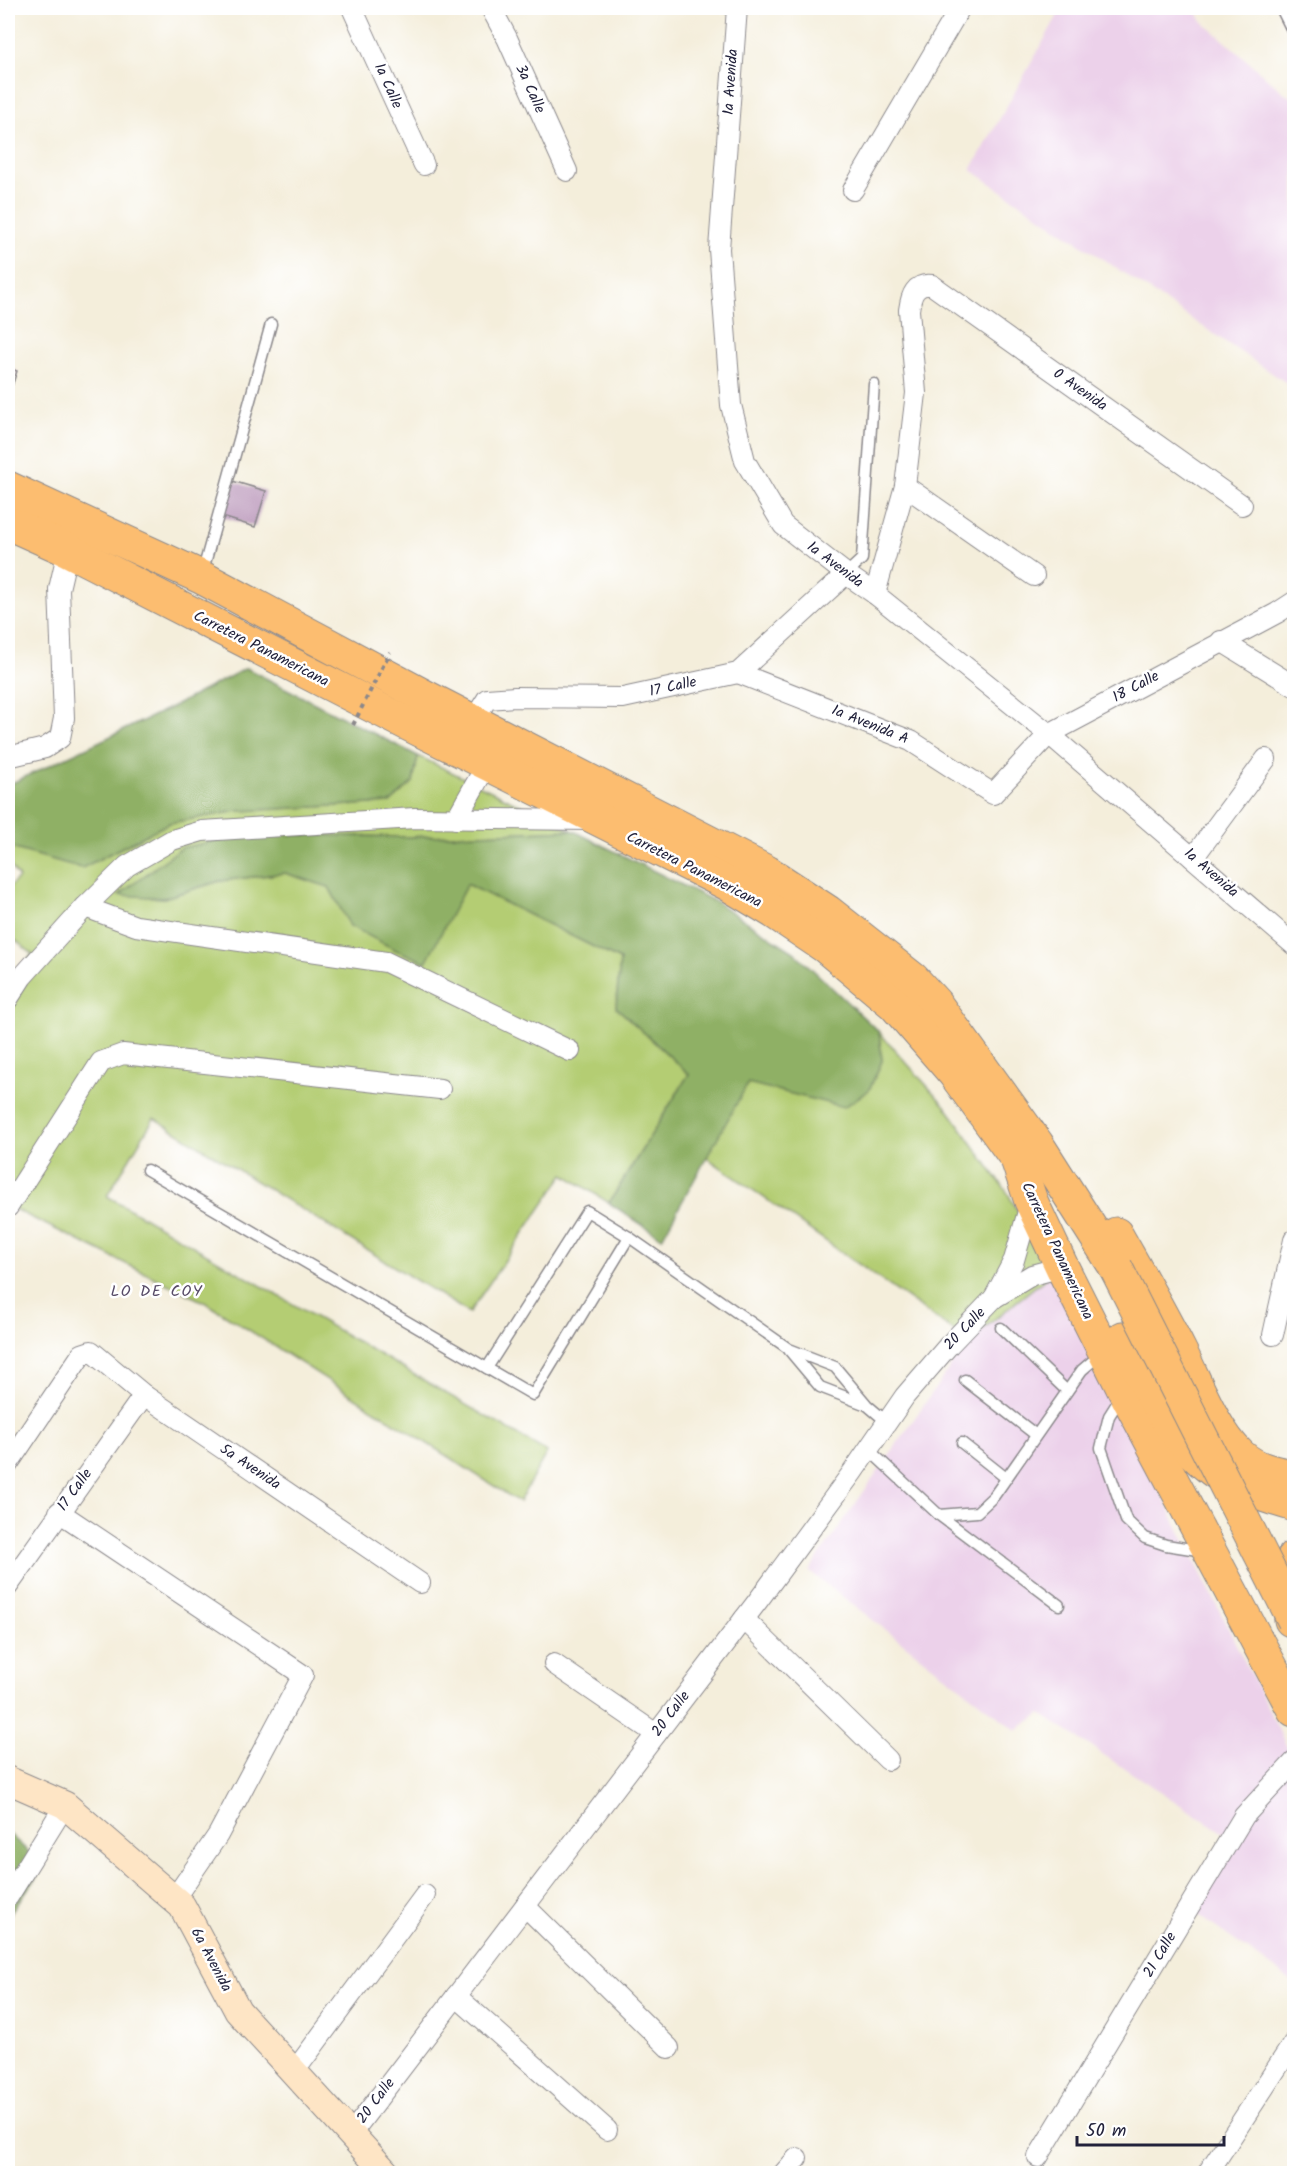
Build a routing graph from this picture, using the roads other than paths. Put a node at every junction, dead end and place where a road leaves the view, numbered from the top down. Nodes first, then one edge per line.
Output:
1 (352, 8) edge
2 (491, 8) edge
3 (737, 8) edge
4 (960, 8) edge
5 (1281, 8) edge
6 (1294, 34) edge
7 (424, 165) dead end
8 (567, 171) dead end
9 (853, 190) dead end
10 (271, 324) dead end
11 (874, 384) dead end
12 (905, 486) junction
13 (8, 488) edge
14 (1242, 505) dead end
15 (8, 523) edge
16 (68, 550) junction
17 (846, 574) junction
18 (1034, 576) dead end
19 (201, 577) junction
20 (875, 594) junction
21 (1294, 602) edge
22 (1277, 613) junction
23 (1294, 623) edge
24 (1221, 641) junction
25 (738, 673) junction
26 (1294, 686) edge
27 (473, 721) junction
28 (1049, 734) junction
29 (8, 757) edge
30 (1266, 759) dead end
31 (487, 764) junction
32 (993, 794) joint
33 (456, 819) junction
34 (597, 820) junction
35 (1193, 858) junction
36 (85, 907) junction
37 (1294, 945) edge
38 (8, 999) edge
39 (935, 1003) junction
40 (570, 1051) dead end
41 (440, 1089) dead end
42 (1017, 1159) junction
43 (147, 1170) dead end
44 (1031, 1201) junction
45 (8, 1207) edge
46 (629, 1237) junction
47 (1294, 1240) edge
48 (1062, 1267) junction
49 (994, 1298) junction
50 (1001, 1328) dead end
51 (1274, 1335) dead end
52 (789, 1349) junction
53 (1104, 1351) junction
54 (487, 1368) junction
55 (965, 1380) dead end
56 (1066, 1391) junction
57 (1125, 1392) junction
58 (144, 1395) junction
59 (867, 1405) junction
60 (887, 1422) junction
61 (1036, 1435) junction
62 (962, 1443) dead end
63 (868, 1449) junction
64 (8, 1464) edge
65 (1294, 1476) edge
66 (1006, 1478) junction
67 (1294, 1505) edge
68 (59, 1512) junction
69 (939, 1515) junction
70 (1212, 1552) junction
71 (1294, 1557) edge
72 (420, 1583) dead end
73 (8, 1586) edge
74 (1059, 1605) dead end
75 (744, 1619) junction
76 (1294, 1620) edge
77 (1294, 1630) edge
78 (554, 1664) dead end
79 (1294, 1710) edge
80 (656, 1734) junction
81 (888, 1760) dead end
82 (1294, 1762) edge
83 (8, 1780) edge
84 (65, 1805) junction
85 (424, 1895) dead end
86 (8, 1897) edge
87 (174, 1899) junction
88 (525, 1906) junction
89 (456, 1996) junction
90 (1294, 2042) edge
91 (669, 2048) dead end
92 (294, 2072) junction
93 (607, 2130) dead end
94 (351, 2134) junction
95 (1038, 2157) dead end
96 (797, 2158) dead end
97 (387, 2174) edge
98 (783, 2174) edge
99 (1207, 2174) edge

1 - 7 street, 1a Calle
2 - 8 street, 3a Calle
3 - 17 street, 1a Avenida
4 - 9 street
5 - 6 lane
10 - 19 lane
11 - 17 lane
12 - 14 street, 0 Avenida
12 - 18 street
12 - 20 street
13 - 19 highway, Carretera Panamericana
15 - 16 highway, Carretera Panamericana
16 - 29 street
16 - 31 highway, Carretera Panamericana
17 - 20 street, 1a Avenida
17 - 25 street
19 - 27 highway, Carretera Panamericana
20 - 28 street, 1a Avenida
21 - 22 street, 18 Calle
22 - 23 street
22 - 24 street, 18 Calle
24 - 26 street
24 - 28 street, 18 Calle
25 - 27 street, 17 Calle
25 - 32 street, 1a Avenida A
27 - 39 highway, Carretera Panamericana
28 - 32 street, 18 Calle
28 - 35 street, 1a Avenida
30 - 35 street
31 - 33 street
31 - 34 highway, Carretera Panamericana
33 - 34 street
33 - 36 street
34 - 42 highway, Carretera Panamericana
35 - 37 street, 1a Avenida
36 - 38 street
36 - 40 street
39 - 65 highway
39 - 76 highway, Carretera Panamericana, bridge
41 - 45 street
42 - 44 highway, Carretera Panamericana
42 - 67 highway
43 - 54 lane
44 - 48 highway, Carretera Panamericana
44 - 49 street, 20 Calle
46 - 52 lane
46 - 54 lane
46 - 54 lane
47 - 51 street
48 - 49 street, 20 Calle
48 - 53 highway, Carretera Panamericana
49 - 60 street, 20 Calle
50 - 56 lane
52 - 59 lane
52 - 59 lane
53 - 56 lane
53 - 57 highway, Carretera Panamericana
55 - 61 lane
56 - 61 lane
57 - 70 highway, Carretera Panamericana
57 - 70 lane
58 - 64 street, 5a Avenida
58 - 68 street, 17 Calle
58 - 72 street, 5a Avenida
59 - 60 lane
60 - 63 street, 20 Calle
61 - 66 lane
62 - 66 lane
63 - 69 lane
63 - 75 street, 20 Calle
66 - 69 lane
68 - 73 street, 17 Calle
68 - 87 street
69 - 74 lane
70 - 79 highway, Carretera Panamericana
71 - 77 highway
75 - 80 street, 20 Calle
75 - 81 street
78 - 80 street
80 - 88 street, 20 Calle
82 - 95 street, 21 Calle
83 - 84 street, 6a Avenida
84 - 86 street
84 - 87 street, 6a Avenida
85 - 92 street
87 - 92 street, 6a Avenida
88 - 89 street, 20 Calle
88 - 91 street
89 - 93 street
89 - 94 street, 20 Calle
90 - 99 street
92 - 94 street, 6a Avenida
94 - 97 street, 6a Avenida
96 - 98 street

